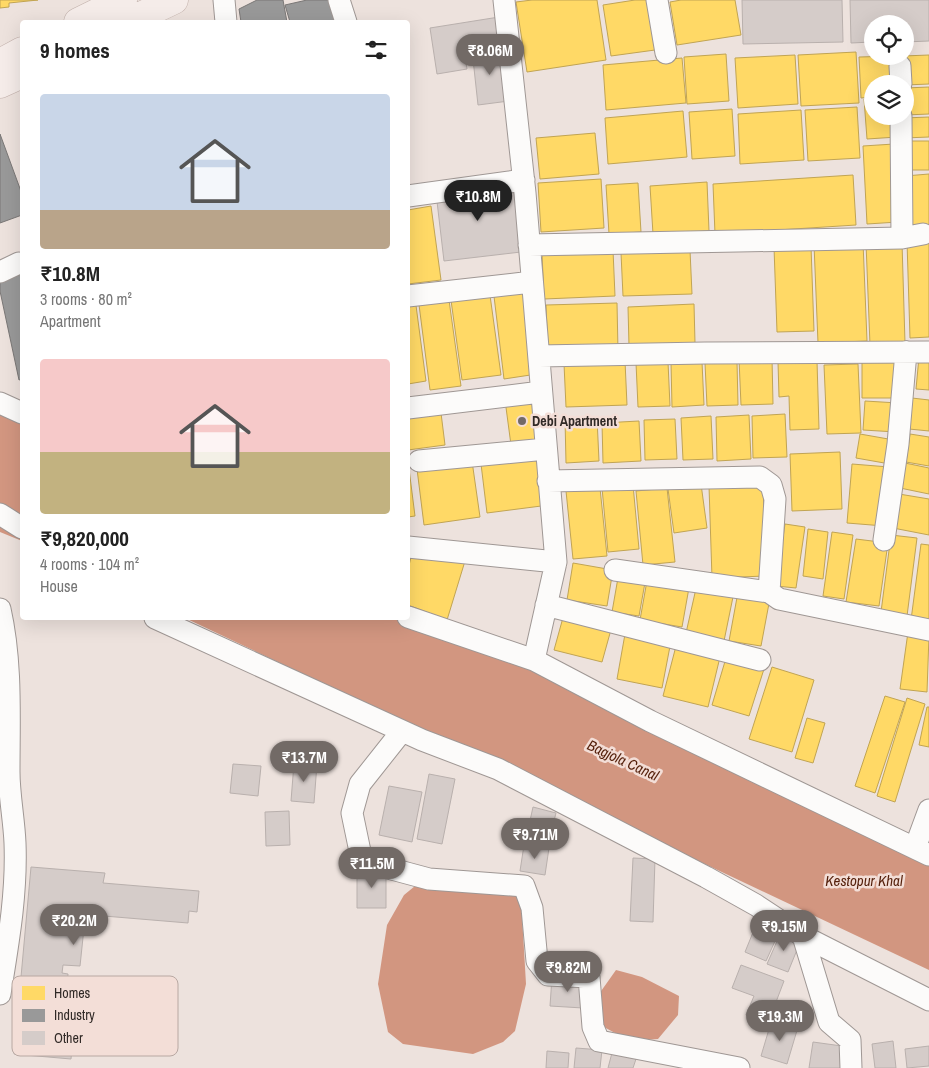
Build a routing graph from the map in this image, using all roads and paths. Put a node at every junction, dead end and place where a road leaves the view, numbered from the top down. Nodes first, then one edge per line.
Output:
1 (123, 0) edge
2 (174, 0) edge
3 (224, 0) edge
4 (339, 0) edge
5 (504, 0) edge
6 (657, 0) edge
7 (82, 20) edge
8 (132, 20) edge
9 (226, 20) edge
10 (345, 20) edge
11 (20, 52) edge
12 (666, 53) dead end
13 (0, 63) edge
14 (20, 75) edge
15 (0, 84) edge
16 (902, 125) edge
17 (524, 180) junction
18 (410, 196) edge
19 (923, 234) dead end
20 (902, 238) junction
21 (529, 245) junction
22 (532, 282) junction
23 (410, 296) edge
24 (906, 352) junction
25 (929, 352) edge
26 (539, 356) junction
27 (541, 392) junction
28 (0, 403) edge
29 (410, 408) edge
30 (20, 412) edge
31 (546, 449) junction
32 (419, 461) dead end
33 (548, 481) junction
34 (0, 514) edge
35 (20, 527) edge
36 (884, 540) dead end
37 (410, 547) edge
38 (556, 562) junction
39 (615, 570) dead end
40 (769, 592) junction
41 (546, 605) junction
42 (0, 609) edge
43 (410, 618) edge
44 (159, 620) edge
45 (929, 630) edge
46 (534, 660) junction
47 (760, 660) dead end
48 (402, 731) junction
49 (929, 810) edge
50 (922, 851) edge
51 (803, 936) junction
52 (0, 994) edge
53 (929, 1000) edge
54 (739, 1068) edge
55 (852, 1068) edge

1 - 7 main road
2 - 8 main road
3 - 9 street
4 - 10 street
5 - 17 street
6 - 12 street
11 - 13 main road
14 - 15 main road
16 - 20 street
17 - 18 street
17 - 21 street
19 - 20 street
20 - 21 street
21 - 22 street
22 - 23 street
22 - 26 street
24 - 25 street
24 - 26 street
24 - 36 street
26 - 27 street
27 - 29 street
27 - 31 street
28 - 30 street
31 - 32 street
31 - 33 street
33 - 38 street
33 - 40 street
34 - 35 street
37 - 38 street
38 - 41 street
39 - 40 street
40 - 45 street
41 - 46 street
41 - 47 street
42 - 52 street
43 - 46 street
44 - 48 street
46 - 50 street
48 - 51 street
48 - 54 street
49 - 50 street
51 - 53 street
51 - 55 street

